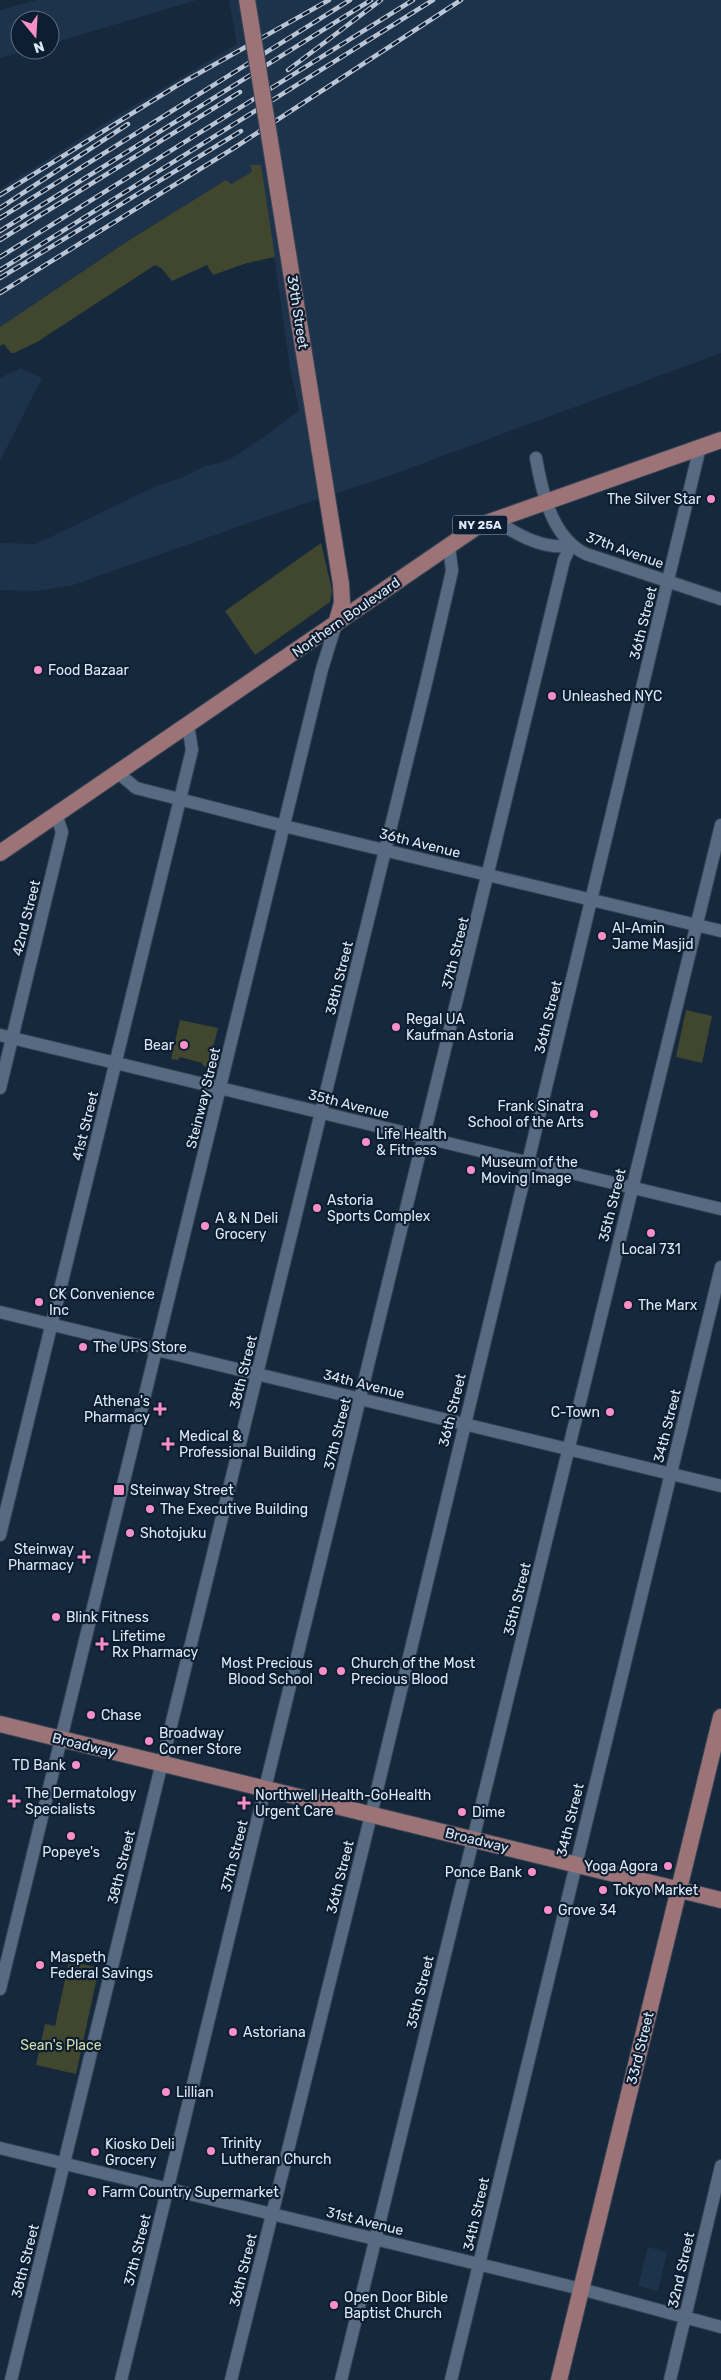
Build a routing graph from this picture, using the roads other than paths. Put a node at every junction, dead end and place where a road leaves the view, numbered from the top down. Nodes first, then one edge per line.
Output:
1 (247, 0) edge
2 (721, 440) edge
3 (700, 447) junction
4 (536, 458) dead end
5 (547, 500) junction
6 (494, 518) junction
7 (571, 544) junction
8 (448, 545) junction
9 (669, 582) junction
10 (721, 599) edge
11 (336, 624) junction
12 (188, 724) junction
13 (117, 772) junction
14 (179, 798) junction
15 (56, 814) junction
16 (721, 825) edge
17 (284, 826) junction
18 (386, 850) junction
19 (0, 853) edge
20 (489, 875) junction
21 (592, 900) junction
22 (697, 925) junction
23 (721, 931) edge
24 (6, 1036) edge
25 (115, 1063) junction
26 (0, 1088) edge
27 (221, 1088) junction
28 (321, 1112) junction
29 (425, 1137) junction
30 (528, 1162) junction
31 (632, 1187) junction
32 (721, 1208) edge
33 (721, 1267) edge
34 (0, 1312) edge
35 (51, 1324) junction
36 (157, 1350) junction
37 (257, 1374) junction
38 (361, 1399) junction
39 (464, 1424) junction
40 (568, 1449) junction
41 (671, 1474) junction
42 (721, 1486) edge
43 (0, 1535) edge
44 (721, 1717) edge
45 (0, 1724) edge
46 (61, 1739) junction
47 (162, 1764) junction
48 (266, 1790) junction
49 (372, 1815) junction
50 (473, 1839) junction
51 (575, 1864) junction
52 (678, 1890) junction
53 (721, 1900) edge
54 (0, 1989) edge
55 (0, 2148) edge
56 (64, 2164) junction
57 (721, 2166) edge
58 (168, 2188) junction
59 (272, 2214) junction
60 (375, 2239) junction
61 (480, 2264) junction
62 (581, 2289) junction
63 (685, 2317) junction
64 (721, 2327) edge
65 (11, 2380) edge
66 (121, 2380) edge
67 (231, 2380) edge
68 (341, 2380) edge
69 (451, 2380) edge
70 (559, 2380) edge
71 (670, 2380) edge

1 - 11 main road, 39th Street, bridge
2 - 3 main road, Northern Boulevard / NY 25A
3 - 5 main road, Northern Boulevard / NY 25A
3 - 9 street, 36th Street
4 - 5 street
5 - 6 main road, Northern Boulevard / NY 25A
5 - 7 street
6 - 7 street, 37th Avenue
6 - 8 main road, Northern Boulevard / NY 25A
7 - 9 street, 37th Avenue
7 - 20 street, 37th Street
8 - 11 main road, Northern Boulevard / NY 25A
8 - 18 street, 38th Street
9 - 10 street, 37th Avenue
9 - 21 street, 36th Street
11 - 12 main road, Northern Boulevard / NY 25A
11 - 17 street, Steinway Street
12 - 13 main road, Northern Boulevard / NY 25A
12 - 14 street, 41st Street
13 - 14 street, 36th Avenue
13 - 15 main road, Northern Boulevard / NY 25A
14 - 17 street, 36th Avenue
14 - 25 street, 41st Street
15 - 19 main road, Northern Boulevard / NY 25A
15 - 24 street, 42nd Street
16 - 22 street, 35th Street
17 - 18 street, 36th Avenue
17 - 27 street, Steinway Street
18 - 20 street, 36th Avenue
18 - 28 street, 38th Street
20 - 21 street, 36th Avenue
20 - 29 street, 37th Street
21 - 22 street, 36th Avenue
21 - 30 street, 36th Street
22 - 23 street, 36th Avenue
22 - 31 street, 35th Street
24 - 25 street, 35th Avenue
24 - 26 street, 42nd Street
25 - 27 street, 35th Avenue
25 - 35 street, 41st Street
27 - 28 street, 35th Avenue
27 - 36 street, Steinway Street
28 - 29 street, 35th Avenue
28 - 37 street, 38th Street
29 - 30 street, 35th Avenue
29 - 38 street, 37th Street
30 - 31 street, 35th Avenue
30 - 39 street, 36th Street
31 - 32 street, 35th Avenue
31 - 40 street, 35th Street
33 - 41 street, 34th Street
34 - 35 street, 34th Avenue
35 - 36 street, 34th Avenue
35 - 43 street, 41st Street
36 - 37 street, 34th Avenue
36 - 46 street, Steinway Street
37 - 38 street, 34th Avenue
37 - 47 street, 38th Street
38 - 39 street, 34th Avenue
38 - 48 street, 37th Street
39 - 40 street, 34th Avenue
39 - 49 street, 36th Street
40 - 41 street, 34th Avenue
40 - 50 street, 35th Street
41 - 42 street, 34th Avenue
41 - 51 street, 34th Street
44 - 52 main road, 33rd Street
45 - 46 main road, Broadway
46 - 47 main road, Broadway
46 - 54 street, Steinway Street
47 - 48 main road, Broadway
47 - 56 street, 38th Street
48 - 49 main road, Broadway
48 - 58 street, 37th Street
49 - 50 main road, Broadway
49 - 59 street, 36th Street
50 - 51 main road, Broadway
50 - 60 street, 35th Street
51 - 52 main road, Broadway
51 - 61 street, 34th Street
52 - 53 main road, Broadway
52 - 62 main road, 33rd Street
55 - 56 street, 31st Avenue
56 - 58 street, 31st Avenue
56 - 65 street, 38th Street
57 - 63 street, 32nd Street
58 - 59 street, 31st Avenue
58 - 66 street, 37th Street
59 - 60 street, 31st Avenue
59 - 67 street, 36th Street
60 - 61 street, 31st Avenue
60 - 68 street, 35th Street
61 - 62 street, 31st Avenue
61 - 69 street, 34th Street
62 - 63 street, 31st Avenue
62 - 70 main road, 33rd Street
63 - 64 street, 31st Avenue
63 - 71 street, 32nd Street

